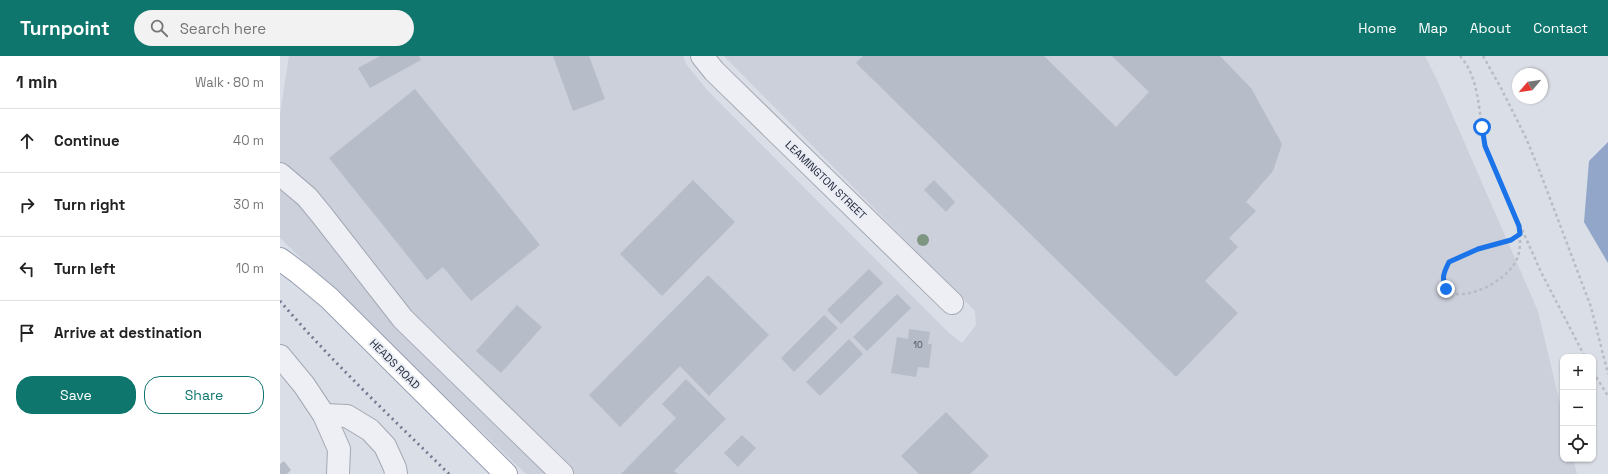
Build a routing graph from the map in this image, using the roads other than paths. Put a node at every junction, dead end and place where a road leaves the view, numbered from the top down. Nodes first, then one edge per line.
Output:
1 (702, 56) edge
2 (280, 174) edge
3 (280, 259) edge
4 (952, 303) dead end
5 (280, 356) edge
6 (324, 415) junction
7 (338, 474) edge
8 (396, 474) edge
9 (506, 474) edge
10 (562, 474) edge

1 - 4 street, LEAMINGTON STREET
2 - 10 street
3 - 9 main road, HEADS ROAD
5 - 6 street
6 - 7 street
6 - 8 street

